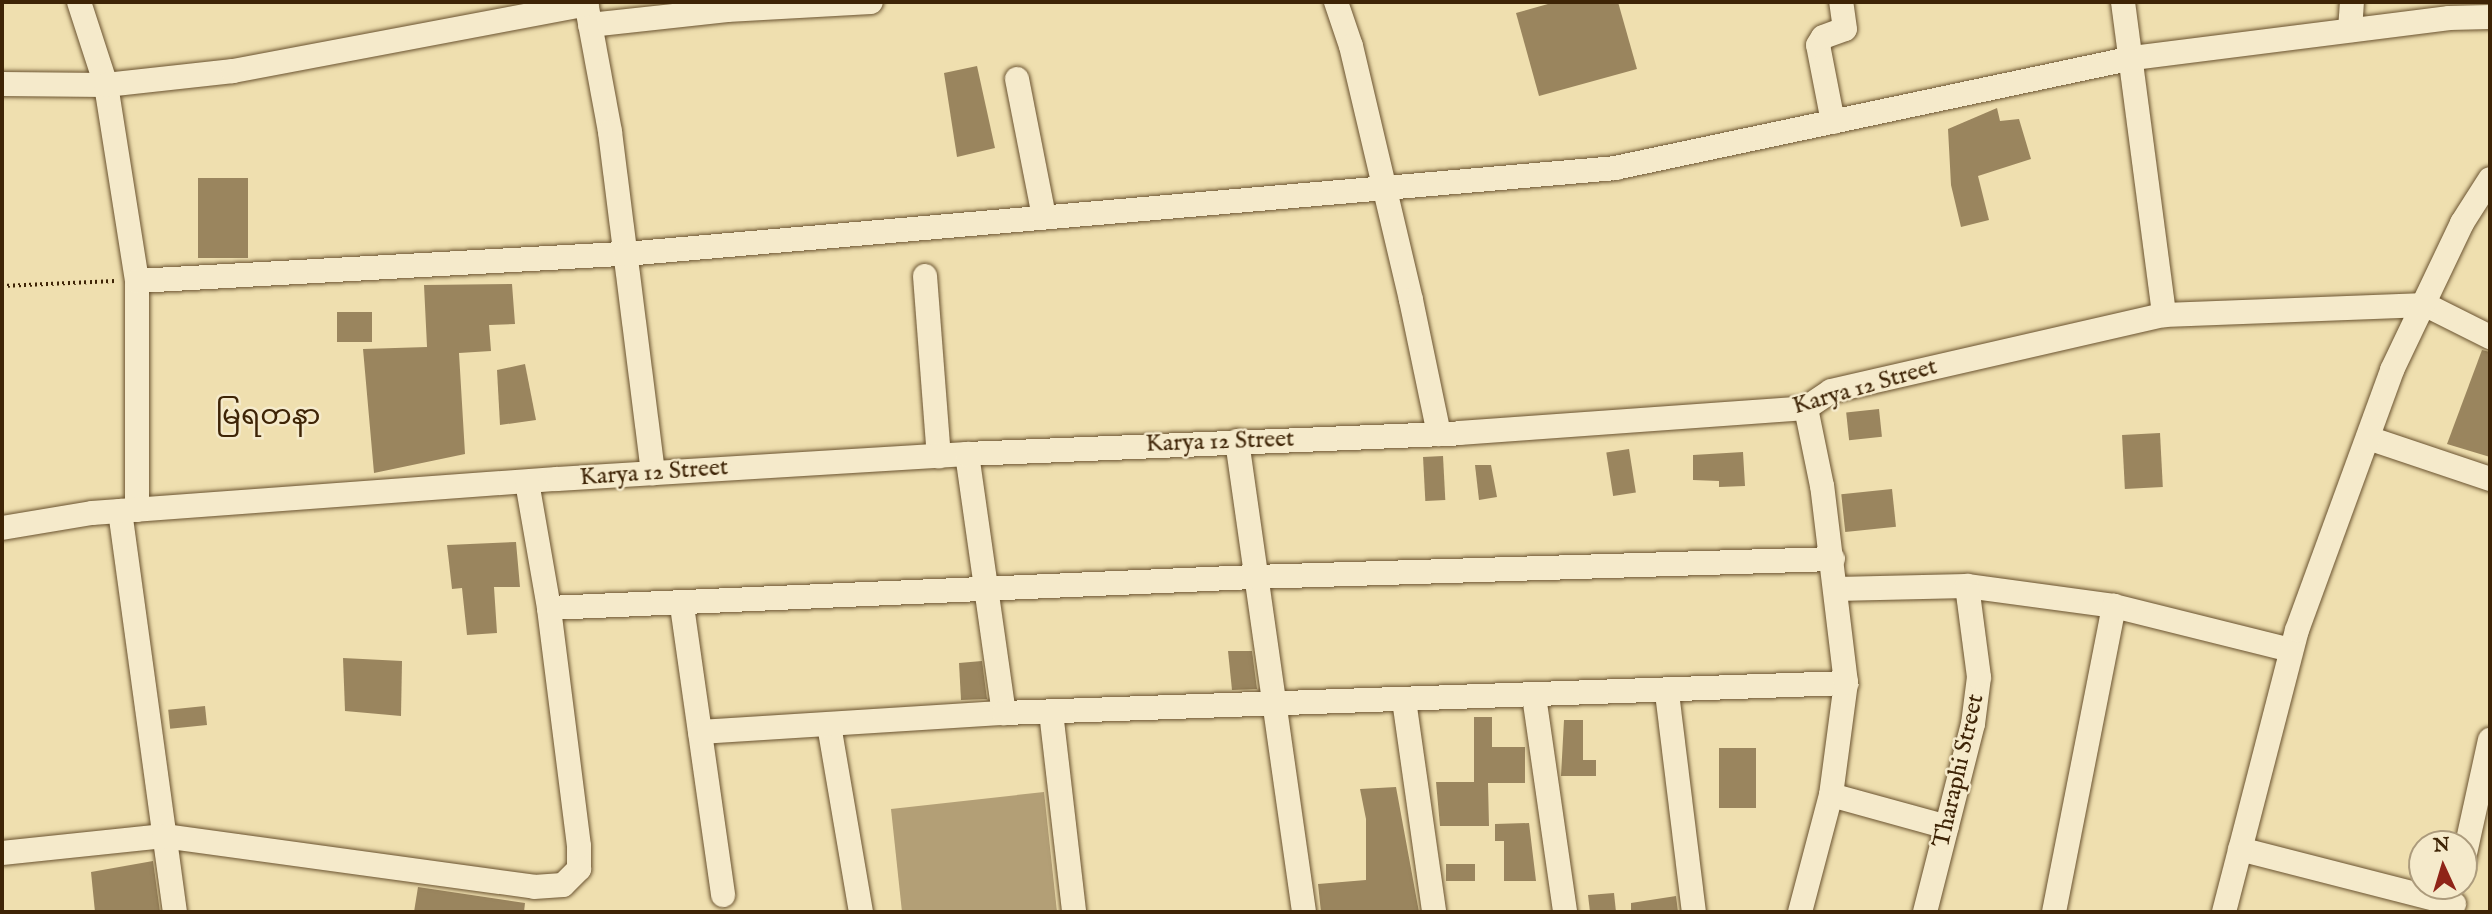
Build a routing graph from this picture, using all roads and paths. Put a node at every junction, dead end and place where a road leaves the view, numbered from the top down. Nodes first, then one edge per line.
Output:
1 (79, 2) edge
2 (871, 2) edge
3 (1336, 2) edge
4 (1841, 2) edge
5 (2123, 2) edge
6 (2352, 2) edge
7 (588, 10) edge
8 (2490, 17) edge
9 (2350, 30) junction
10 (2133, 58) junction
11 (1017, 79) dead end
12 (2, 84) edge
13 (106, 85) junction
14 (1833, 122) junction
15 (2490, 179) edge
16 (1382, 187) junction
17 (1044, 217) junction
18 (2490, 220) edge
19 (2462, 223) junction
20 (625, 254) junction
21 (925, 276) dead end
22 (137, 281) junction
23 (2, 286) edge
24 (2426, 305) junction
25 (2164, 315) junction
26 (2490, 337) edge
27 (1806, 408) junction
28 (1439, 434) junction
29 (2368, 438) junction
30 (1237, 441) junction
31 (967, 454) junction
32 (939, 456) junction
33 (653, 473) junction
34 (2490, 480) edge
35 (527, 482) junction
36 (129, 510) junction
37 (2, 528) edge
38 (1833, 559) junction
39 (1254, 577) junction
40 (1967, 586) junction
41 (1836, 589) junction
42 (987, 591) junction
43 (682, 606) junction
44 (2114, 606) junction
45 (549, 608) junction
46 (2291, 650) junction
47 (1846, 683) junction
48 (1667, 693) junction
49 (1534, 696) junction
50 (1404, 700) junction
51 (1271, 704) junction
52 (1051, 712) junction
53 (1004, 713) junction
54 (830, 725) junction
55 (700, 733) junction
56 (2490, 740) edge
57 (1831, 795) junction
58 (1947, 827) junction
59 (2470, 830) edge
60 (164, 836) junction
61 (2241, 849) junction
62 (2, 853) edge
63 (723, 895) dead end
64 (2454, 901) edge
65 (175, 912) edge
66 (860, 912) edge
67 (1074, 912) edge
68 (1304, 912) edge
69 (1434, 912) edge
70 (1565, 912) edge
71 (1694, 912) edge
72 (1800, 912) edge
73 (1925, 912) edge
74 (2054, 912) edge
75 (2224, 912) edge

1 - 13 street
2 - 7 street
3 - 16 street
4 - 14 street
5 - 10 street
6 - 9 street
7 - 13 street
7 - 20 street
8 - 9 street
9 - 10 street
10 - 14 street
10 - 25 street
11 - 17 street
12 - 13 street
13 - 22 street
14 - 16 street
15 - 19 street
16 - 17 street
16 - 28 street
17 - 20 street
18 - 19 street
19 - 24 street
20 - 22 street
20 - 33 street
21 - 32 street
22 - 23 path
22 - 36 street
24 - 25 street, Karya 12 Street
24 - 26 street
24 - 29 street
25 - 27 street, Karya 12 Street
27 - 28 street, Karya 12 Street
27 - 38 street
28 - 30 street, Karya 12 Street
29 - 34 street
29 - 46 street
30 - 31 street, Karya 12 Street
30 - 39 street
31 - 32 street, Karya 12 Street
31 - 42 street
32 - 33 street, Karya 12 Street
33 - 35 street, Karya 12 Street
35 - 36 street, Karya 12 Street
35 - 45 street
36 - 37 street, Karya 12 Street
36 - 60 street
38 - 39 street
38 - 41 street
39 - 42 street
39 - 51 street
40 - 41 street
40 - 44 street
40 - 58 street, Tharaphi Street
41 - 47 street
42 - 43 street
42 - 53 street
43 - 45 street
43 - 55 street
44 - 46 street
44 - 74 street
45 - 60 street
46 - 61 street
47 - 48 street
47 - 57 street
48 - 49 street
48 - 71 street
49 - 50 street
49 - 70 street
50 - 51 street
50 - 69 street
51 - 52 street
51 - 68 street
52 - 53 street
52 - 67 street
53 - 54 street
54 - 55 street
54 - 66 street
55 - 63 street
56 - 59 street
57 - 58 street
57 - 72 street
58 - 73 street, Tharaphi Street
60 - 62 street
60 - 65 street
61 - 64 street
61 - 75 street

